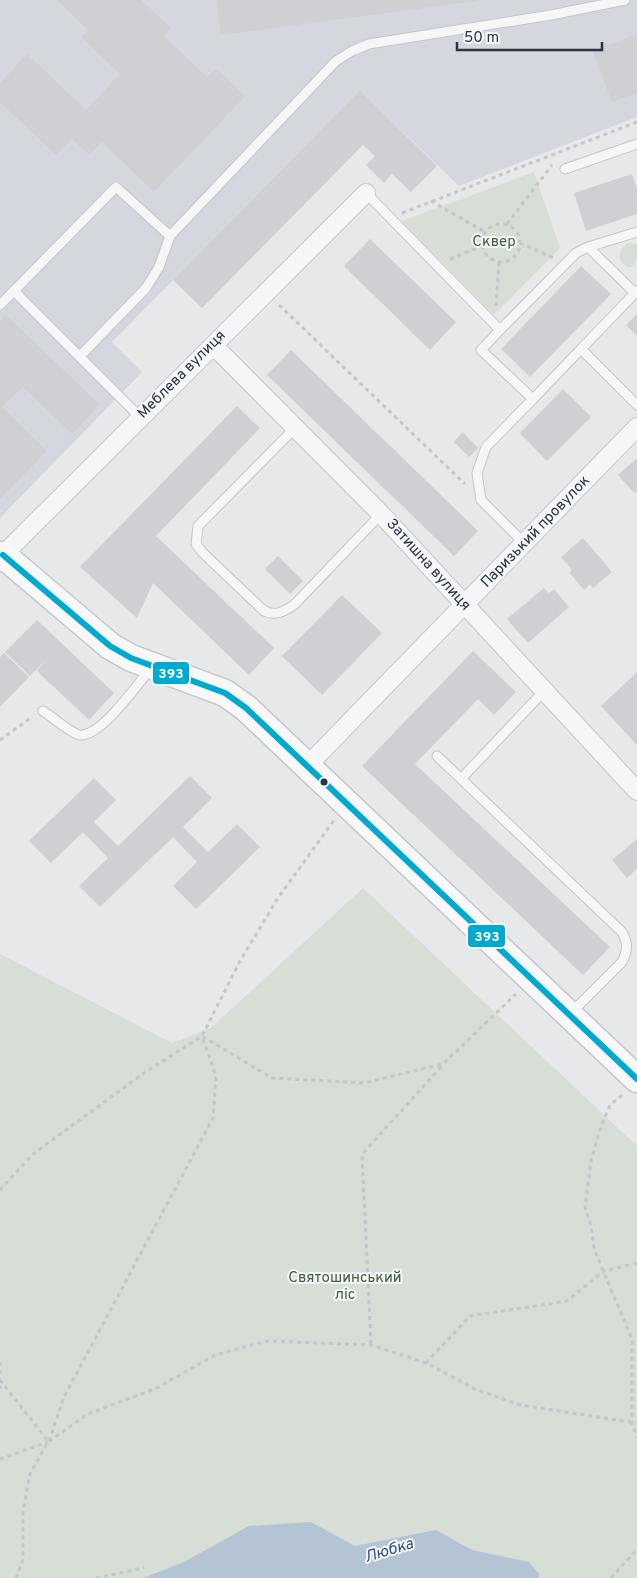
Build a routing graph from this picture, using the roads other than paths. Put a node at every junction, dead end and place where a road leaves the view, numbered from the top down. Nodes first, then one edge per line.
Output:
1 (625, 0) edge
2 (637, 144) edge
3 (565, 169) dead end
4 (366, 193) joint
5 (637, 232) edge
6 (170, 236) junction
7 (588, 247) junction
8 (14, 291) junction
9 (636, 292) edge
10 (0, 305) edge
11 (497, 327) junction
12 (212, 345) junction
13 (581, 349) junction
14 (80, 356) junction
15 (532, 400) junction
16 (637, 405) edge
17 (140, 417) junction
18 (637, 427) edge
19 (295, 428) junction
20 (381, 514) junction
21 (525, 544) junction
22 (2, 556) edge
23 (465, 606) junction
24 (154, 665) junction
25 (544, 691) junction
26 (43, 711) road end
27 (437, 756) dead end
28 (308, 765) junction
29 (461, 779) junction
30 (634, 781) edge
31 (570, 1014) junction
32 (635, 1078) edge

1 - 6 lane
2 - 3 lane
4 - 11 lane
4 - 12 street, Меблева вулиця
5 - 7 lane
6 - 8 lane
6 - 14 lane
7 - 9 lane
7 - 11 lane
8 - 10 lane
8 - 14 lane
9 - 13 lane
11 - 15 lane
12 - 17 street, Меблева вулиця
12 - 19 street, Затишна вулиця
13 - 15 lane
13 - 16 lane
14 - 17 lane
15 - 21 lane
17 - 22 street, Меблева вулиця
18 - 21 street, Паризький провулок
19 - 20 street, Затишна вулиця
19 - 20 lane
20 - 23 street, Затишна вулиця
21 - 23 street, Паризький провулок
22 - 24 street
23 - 25 street, Затишна вулиця
23 - 28 street, Паризький провулок
24 - 26 lane
24 - 28 street
25 - 29 lane
25 - 30 street, Затишна вулиця
27 - 29 lane
28 - 31 street
29 - 31 lane
31 - 32 street

